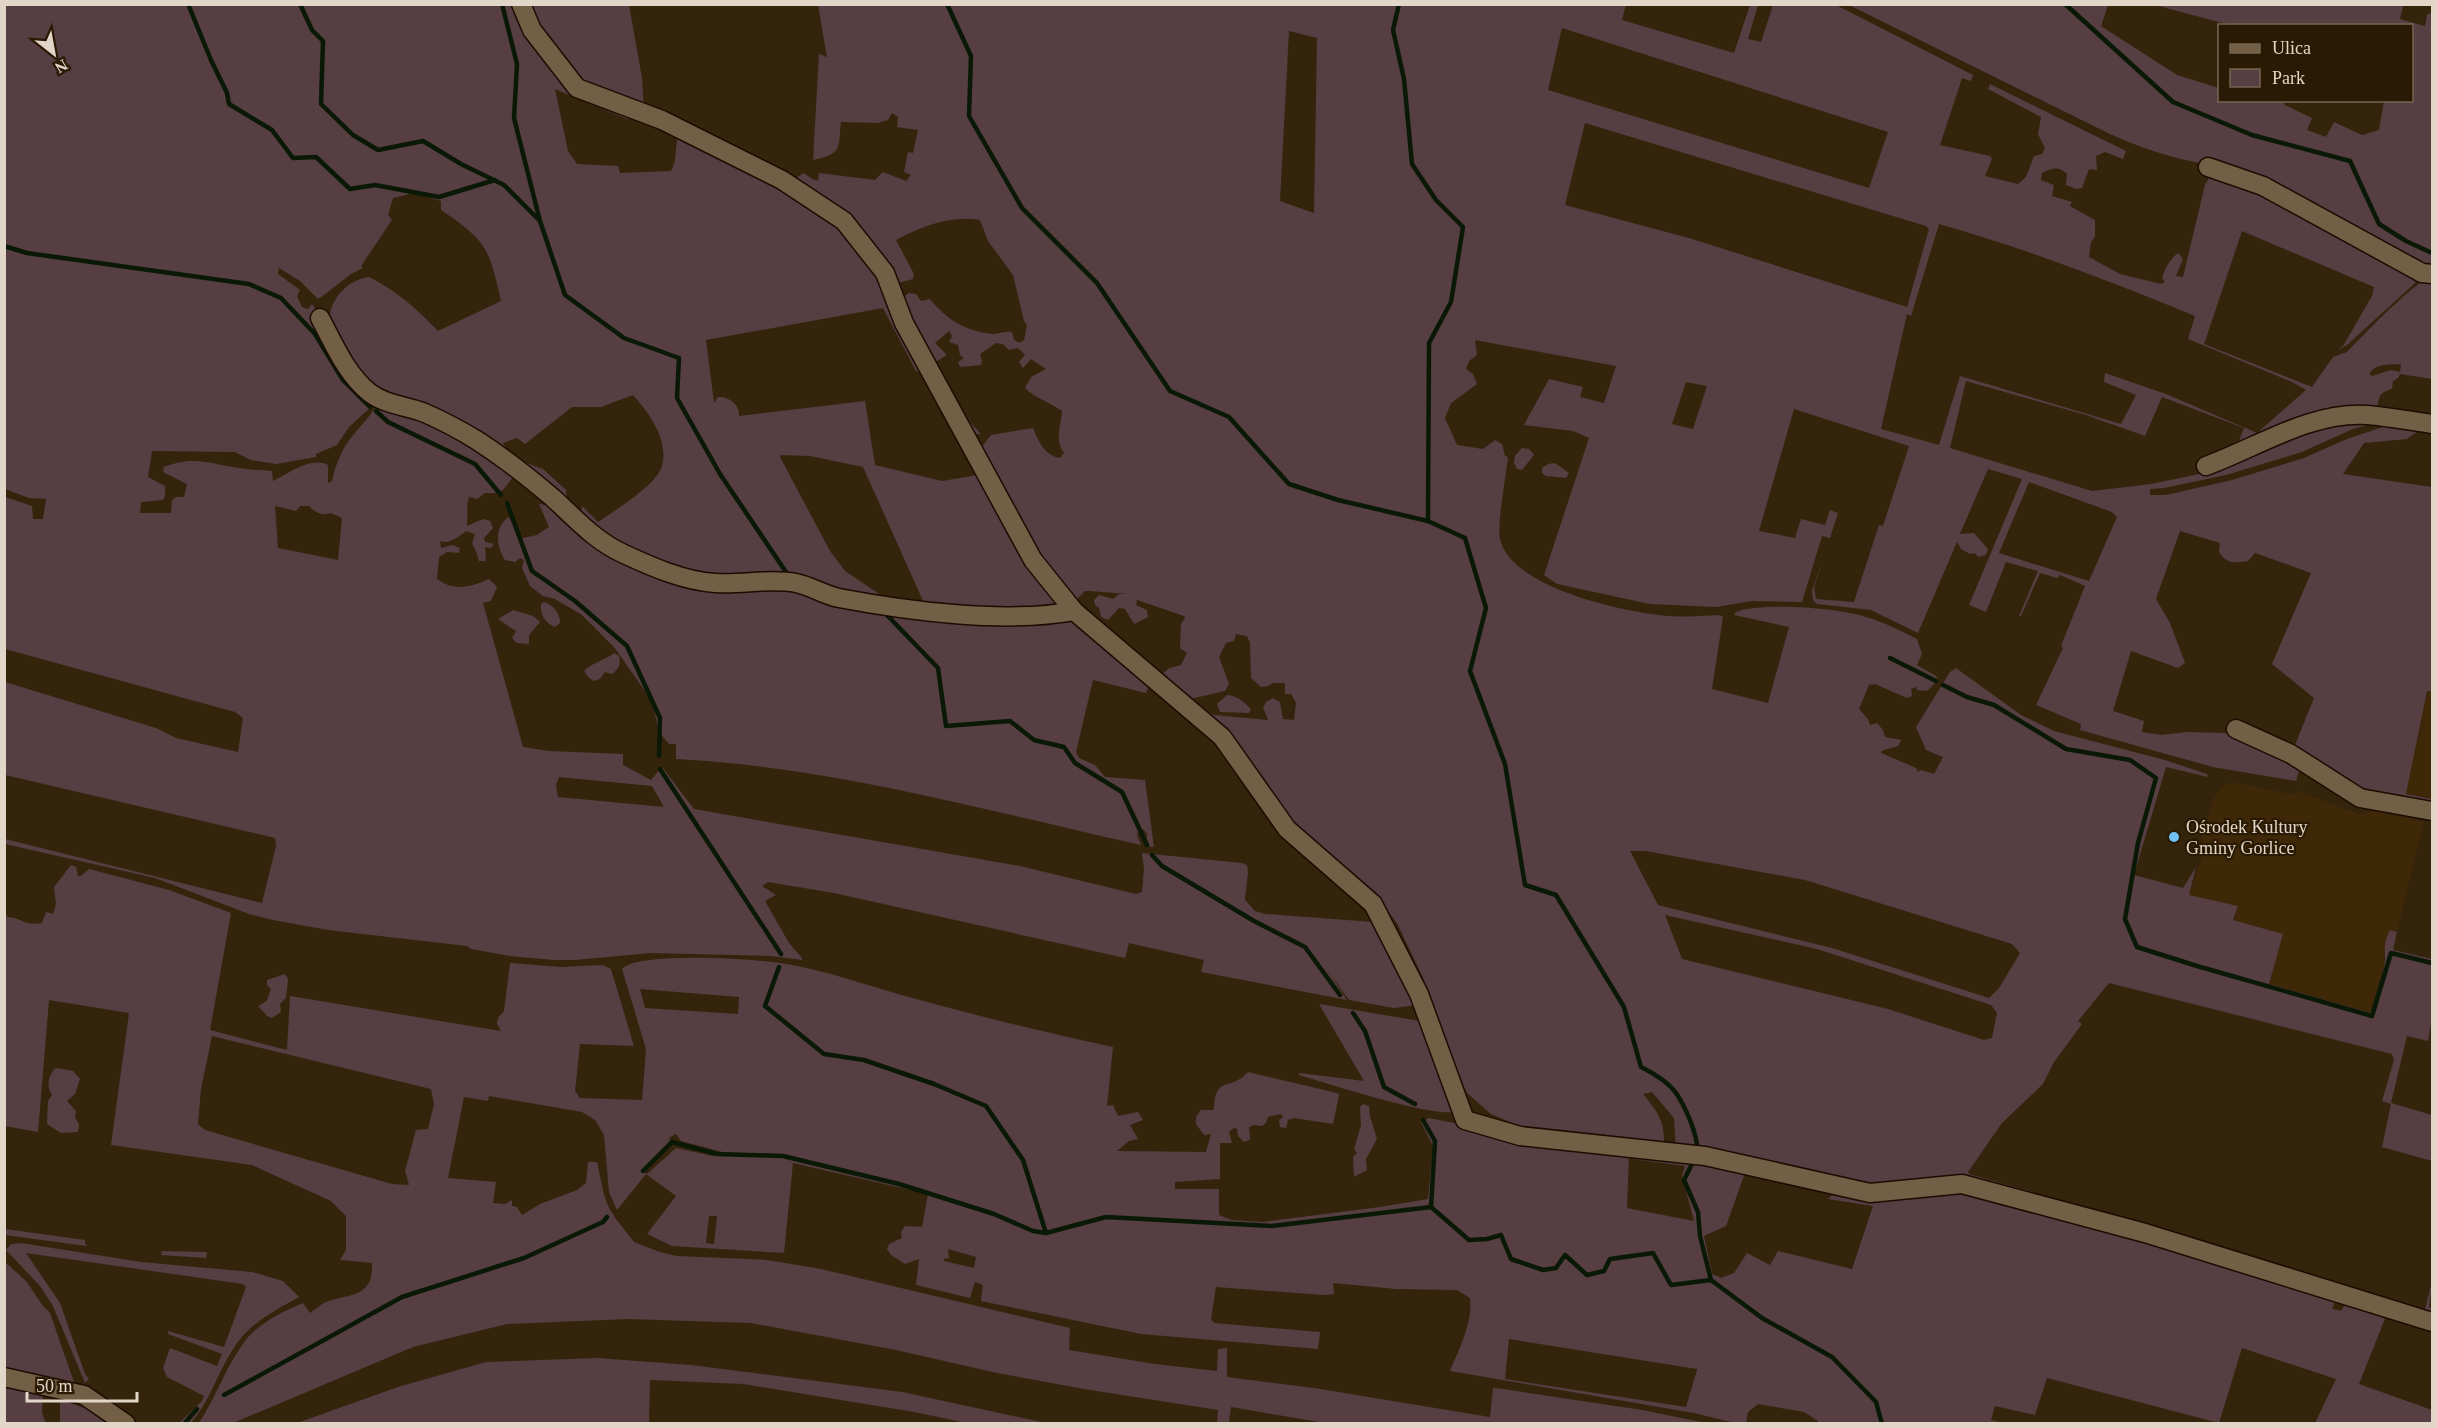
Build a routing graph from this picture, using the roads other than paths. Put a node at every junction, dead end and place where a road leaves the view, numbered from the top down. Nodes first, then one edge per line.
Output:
1 (521, 4) edge
2 (2208, 167) dead end
3 (2433, 274) edge
4 (320, 318) dead end
5 (2433, 424) edge
6 (2206, 466) dead end
7 (1074, 611) junction
8 (2236, 729) dead end
9 (2433, 811) edge
10 (2433, 1322) edge
11 (4, 1377) edge
12 (126, 1424) edge

1 - 7 street
2 - 3 street
4 - 7 street
5 - 6 street
7 - 10 street
8 - 9 street
11 - 12 street

